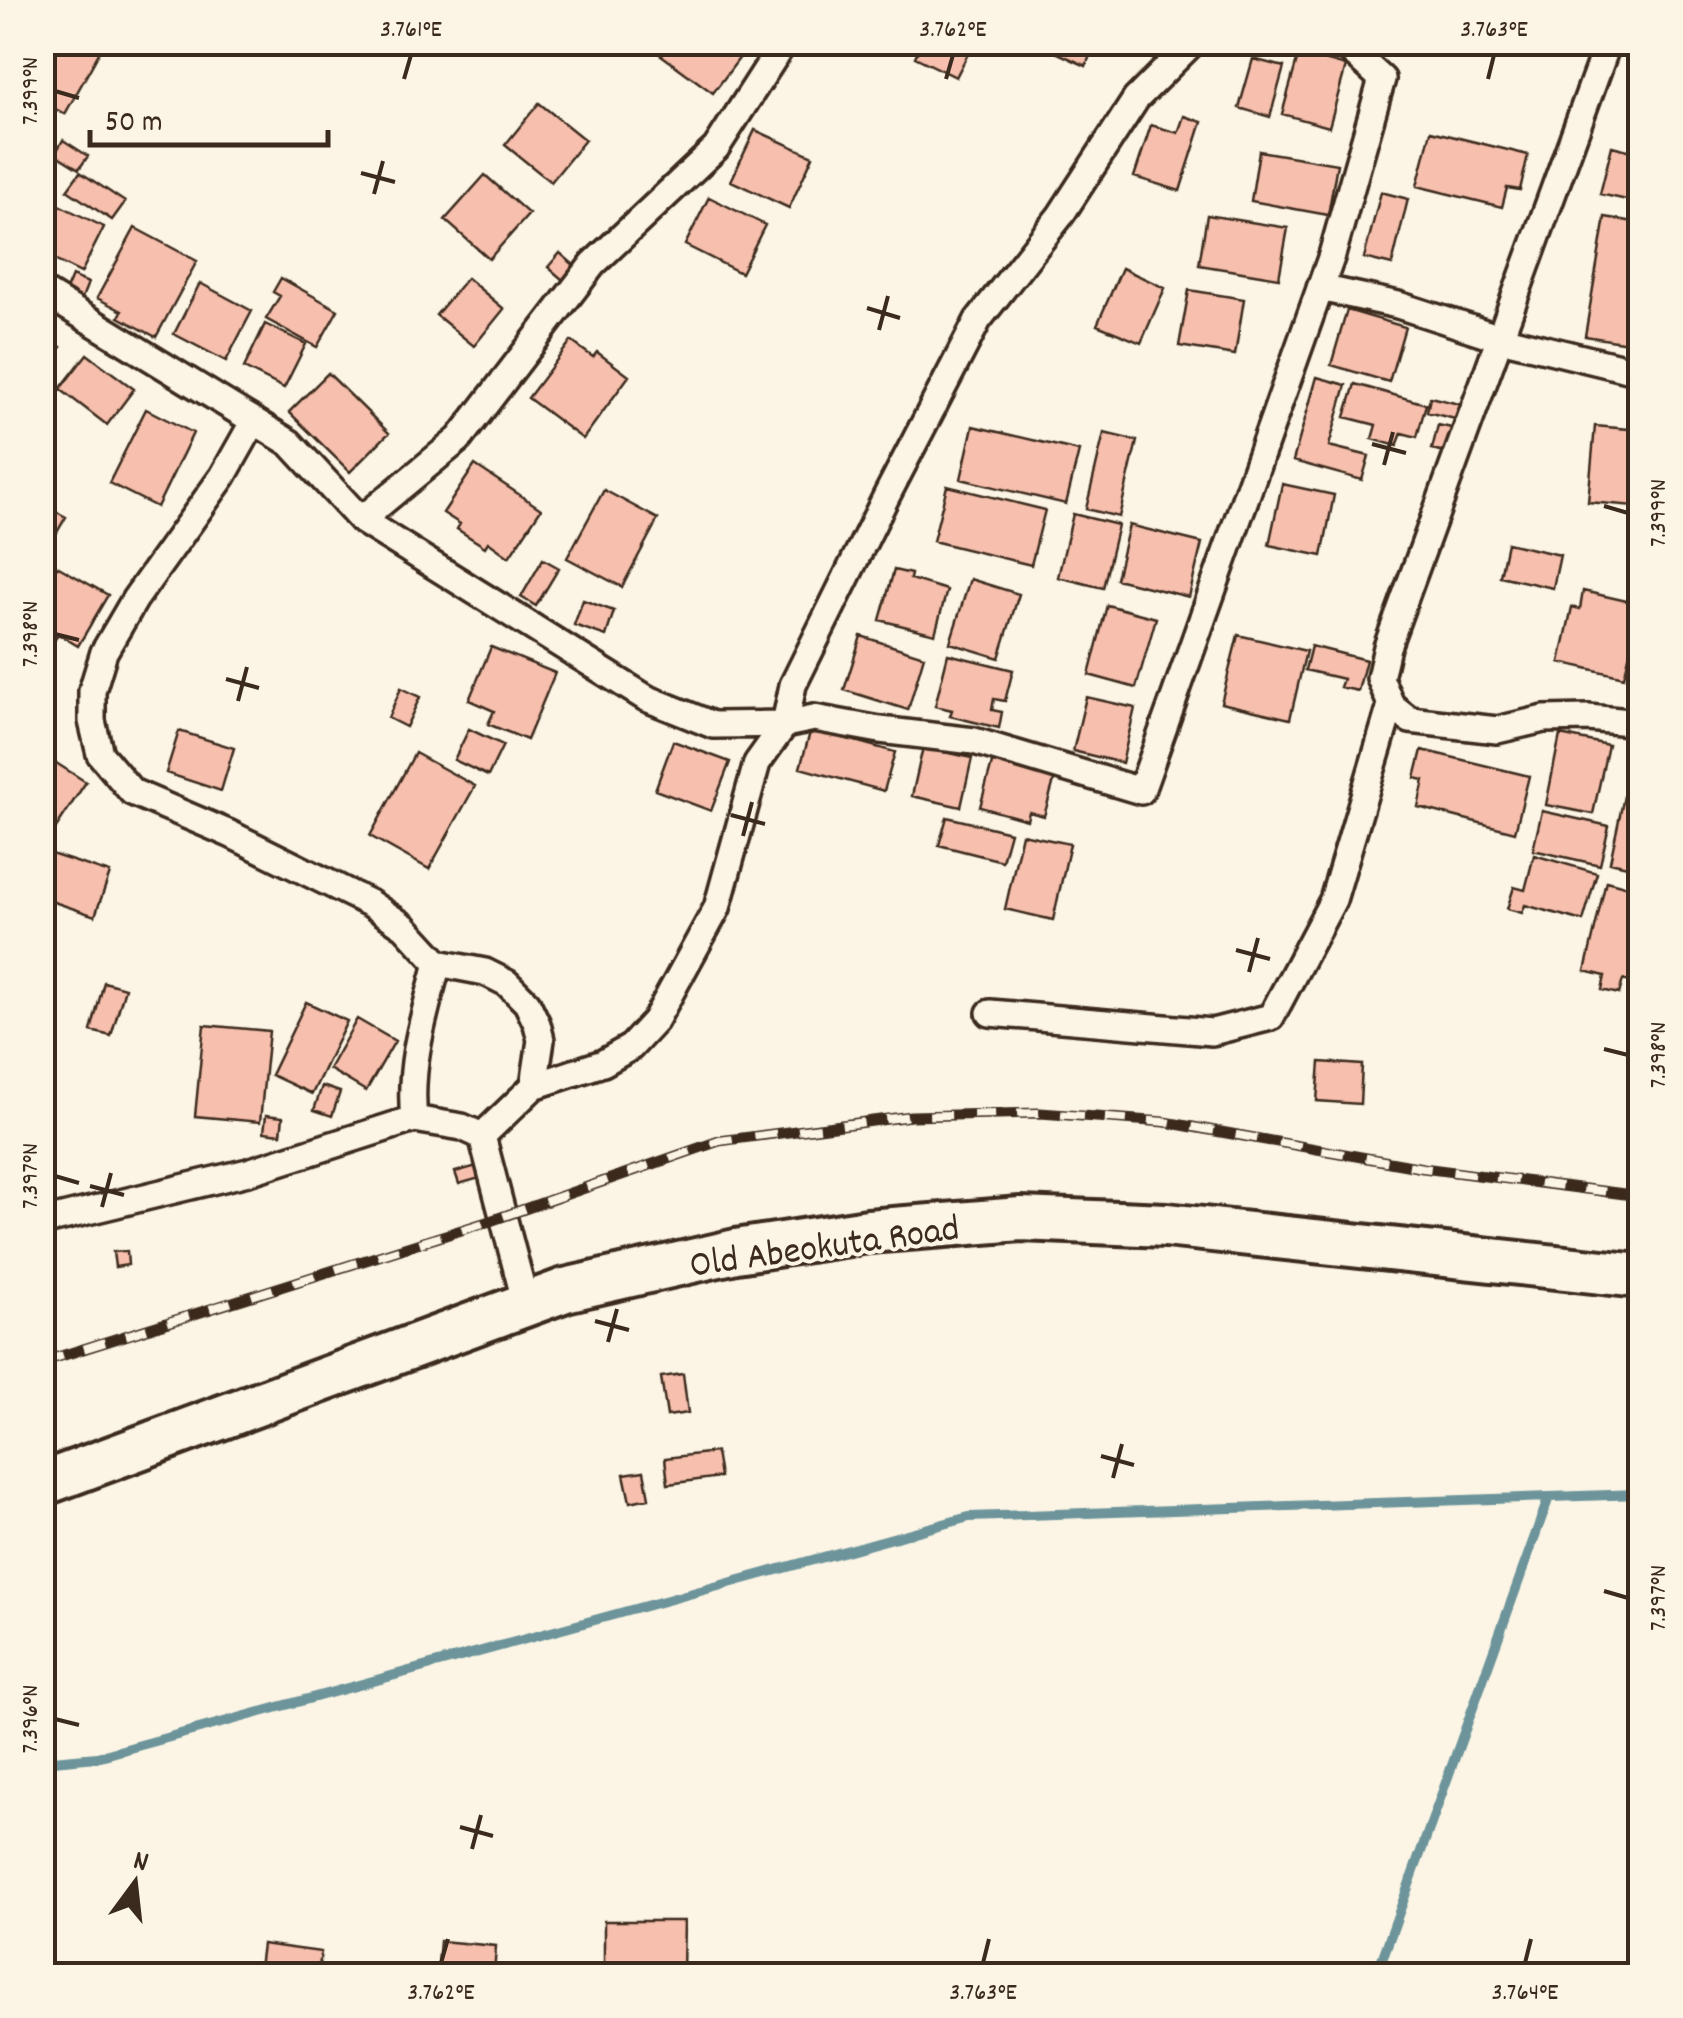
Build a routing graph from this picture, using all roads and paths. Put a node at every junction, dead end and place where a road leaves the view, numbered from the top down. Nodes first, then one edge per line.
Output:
1 (784, 42) edge
2 (1192, 42) edge
3 (1330, 42) edge
4 (1608, 42) edge
5 (1320, 288) junction
6 (42, 292) edge
7 (1500, 338) junction
8 (1640, 372) edge
9 (254, 421) junction
10 (361, 520) junction
11 (1391, 704) junction
12 (785, 724) junction
13 (1640, 724) edge
14 (438, 964) junction
15 (990, 1013) dead end
16 (534, 1086) junction
17 (414, 1120) junction
18 (482, 1136) junction
19 (42, 1222) edge
20 (1640, 1276) edge
21 (526, 1304) junction
22 (42, 1484) edge

1 - 10 street
2 - 12 street
3 - 5 street
4 - 7 street
5 - 7 street
5 - 12 street
6 - 9 street
7 - 8 street
7 - 11 street
9 - 10 street
9 - 14 street
10 - 12 street
11 - 13 street
11 - 15 street
12 - 16 street
14 - 16 street
14 - 17 street
16 - 18 street
17 - 18 street
17 - 19 street
18 - 21 street
20 - 21 highway, Old Abeokuta Road
21 - 22 highway, Old Abeokuta Road

